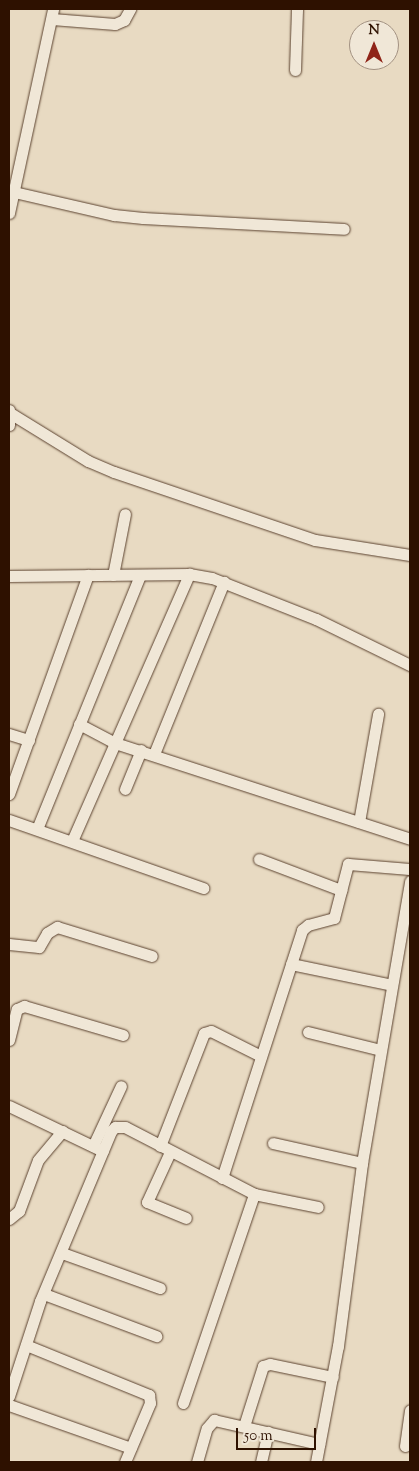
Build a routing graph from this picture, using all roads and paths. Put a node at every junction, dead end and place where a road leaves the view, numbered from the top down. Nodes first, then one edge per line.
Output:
1 (130, 9) edge
2 (297, 9) edge
3 (53, 14) edge
4 (295, 70) dead end
5 (14, 192) junction
6 (9, 213) edge
7 (344, 229) dead end
8 (9, 416) edge
9 (125, 514) dead end
10 (410, 555) edge
11 (189, 574) junction
12 (88, 575) junction
13 (113, 575) junction
14 (140, 575) junction
15 (9, 576) edge
16 (224, 582) junction
17 (410, 665) edge
18 (378, 714) dead end
19 (79, 724) junction
20 (9, 734) edge
21 (29, 740) junction
22 (115, 742) junction
23 (141, 750) junction
24 (154, 754) junction
25 (125, 790) dead end
26 (9, 794) edge
27 (9, 820) edge
28 (359, 822) junction
29 (36, 829) junction
30 (410, 839) edge
31 (72, 841) junction
32 (259, 859) dead end
33 (410, 870) edge
34 (410, 881) edge
35 (203, 888) dead end
36 (341, 890) junction
37 (9, 944) edge
38 (152, 956) dead end
39 (291, 964) junction
40 (392, 985) junction
41 (308, 1032) dead end
42 (123, 1035) dead end
43 (9, 1040) edge
44 (381, 1050) junction
45 (261, 1056) junction
46 (121, 1086) dead end
47 (9, 1106) edge
48 (62, 1131) junction
49 (273, 1143) dead end
50 (98, 1149) junction
51 (165, 1149) junction
52 (362, 1163) junction
53 (222, 1178) junction
54 (254, 1194) junction
55 (318, 1207) dead end
56 (186, 1218) dead end
57 (9, 1219) edge
58 (62, 1253) junction
59 (160, 1288) dead end
60 (44, 1294) junction
61 (156, 1336) dead end
62 (26, 1345) junction
63 (333, 1377) junction
64 (9, 1396) edge
65 (183, 1403) dead end
66 (9, 1404) edge
67 (410, 1410) edge
68 (244, 1426) junction
69 (268, 1432) junction
70 (319, 1444) junction
71 (405, 1446) dead end
72 (131, 1448) junction
73 (125, 1462) edge
74 (197, 1462) edge
75 (262, 1462) edge
76 (316, 1462) edge

1 - 3 street
2 - 4 street
3 - 5 street
5 - 6 street
5 - 7 street
8 - 10 street
9 - 13 street
11 - 14 street
11 - 16 street
11 - 22 street
12 - 13 street
12 - 15 street
12 - 21 street
13 - 14 street
14 - 19 street
16 - 17 street
16 - 24 street
18 - 28 street
19 - 22 street
19 - 29 street
20 - 21 street
21 - 26 street
22 - 23 street
22 - 31 street
23 - 24 street
23 - 25 street
24 - 28 street
27 - 29 street
28 - 30 street
29 - 31 street
31 - 35 street
32 - 36 street
33 - 36 street
34 - 40 street
36 - 39 street
37 - 38 street
39 - 40 street
39 - 45 street
40 - 44 street
41 - 44 street
42 - 43 street
44 - 52 street
45 - 51 street
45 - 53 street
46 - 50 street
47 - 48 street
48 - 50 street
48 - 57 street
49 - 52 street
50 - 51 street
50 - 58 street
51 - 53 street
51 - 56 street
52 - 63 street
53 - 54 street
54 - 55 street
54 - 65 street
58 - 59 street
58 - 60 street
60 - 61 street
60 - 62 street
62 - 64 street
62 - 72 street
63 - 68 street
63 - 70 street
66 - 72 street
67 - 71 street
68 - 69 street
68 - 74 street
69 - 70 street
69 - 75 street
70 - 76 street
72 - 73 street

